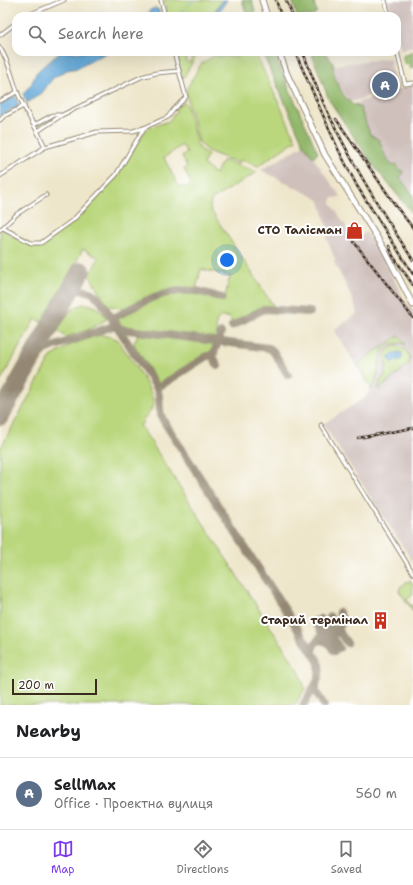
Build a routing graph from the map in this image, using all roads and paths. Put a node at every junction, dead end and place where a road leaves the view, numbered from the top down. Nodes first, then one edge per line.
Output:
1 (64, 0) edge
2 (161, 0) edge
3 (262, 0) edge
4 (385, 0) edge
5 (36, 12) edge
6 (164, 12) edge
7 (266, 12) edge
8 (388, 12) edge
9 (12, 26) edge
10 (0, 35) edge
11 (0, 48) edge
12 (175, 56) edge
13 (280, 56) edge
14 (398, 56) edge
15 (179, 71) junction
16 (413, 83) edge
17 (17, 92) junction
18 (0, 101) edge
19 (24, 106) junction
20 (62, 115) junction
21 (0, 120) edge
22 (34, 123) junction
23 (144, 128) junction
24 (38, 131) junction
25 (45, 147) junction
26 (0, 176) edge
27 (46, 195) dead end
28 (2, 229) edge
29 (413, 305) edge
30 (321, 425) dead end
31 (413, 573) edge

1 - 5 street
2 - 6 street
3 - 7 main road
4 - 8 street
9 - 10 street
11 - 17 street
12 - 15 street
13 - 29 main road
14 - 16 street
15 - 20 street
15 - 23 street
17 - 18 street
17 - 19 street
19 - 21 street
19 - 22 street
20 - 22 street
20 - 24 street
22 - 24 street
23 - 25 street
23 - 28 street
24 - 25 street
25 - 26 street
27 - 28 street
30 - 31 street

